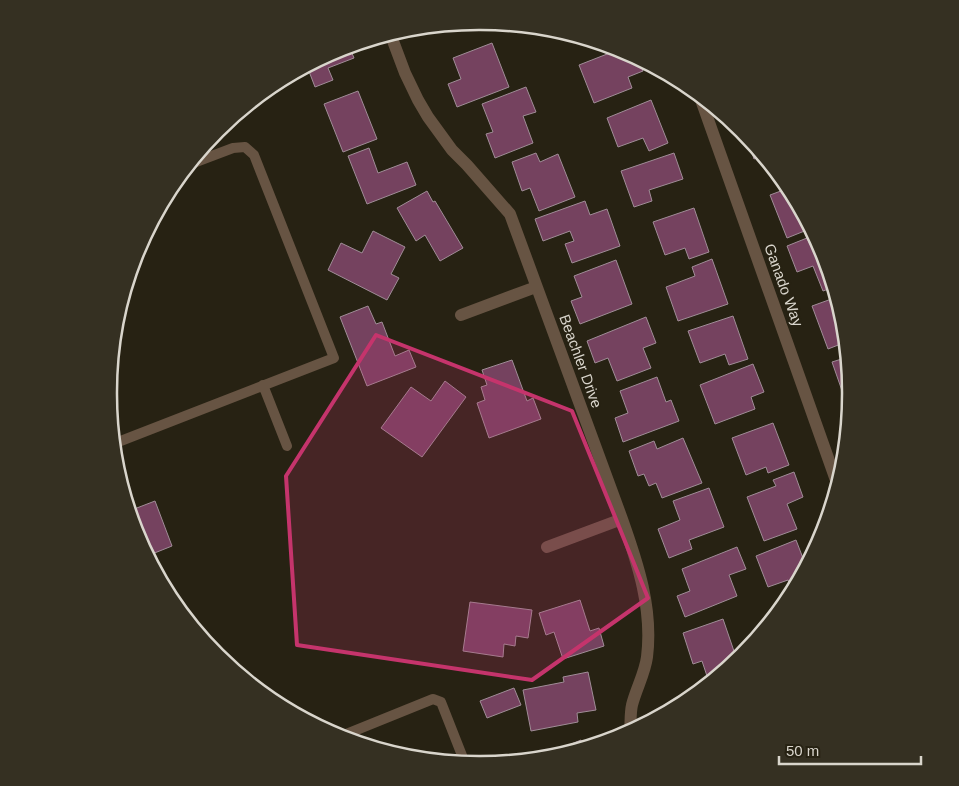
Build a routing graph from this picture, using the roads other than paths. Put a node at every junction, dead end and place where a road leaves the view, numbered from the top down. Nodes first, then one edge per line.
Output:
1 (392, 41) edge
2 (704, 108) edge
3 (202, 160) edge
4 (536, 287) junction
5 (461, 315) dead end
6 (263, 385) junction
7 (120, 441) edge
8 (287, 446) dead end
9 (834, 473) edge
10 (622, 519) junction
11 (547, 547) dead end
12 (631, 723) edge
13 (351, 732) edge
14 (462, 755) edge

1 - 4 street, Beachler Drive
2 - 9 street, Ganado Way
3 - 6 lane
4 - 5 street
4 - 10 street, Beachler Drive
6 - 7 lane
6 - 8 lane
10 - 11 street
10 - 12 street, Beachler Drive
13 - 14 lane

